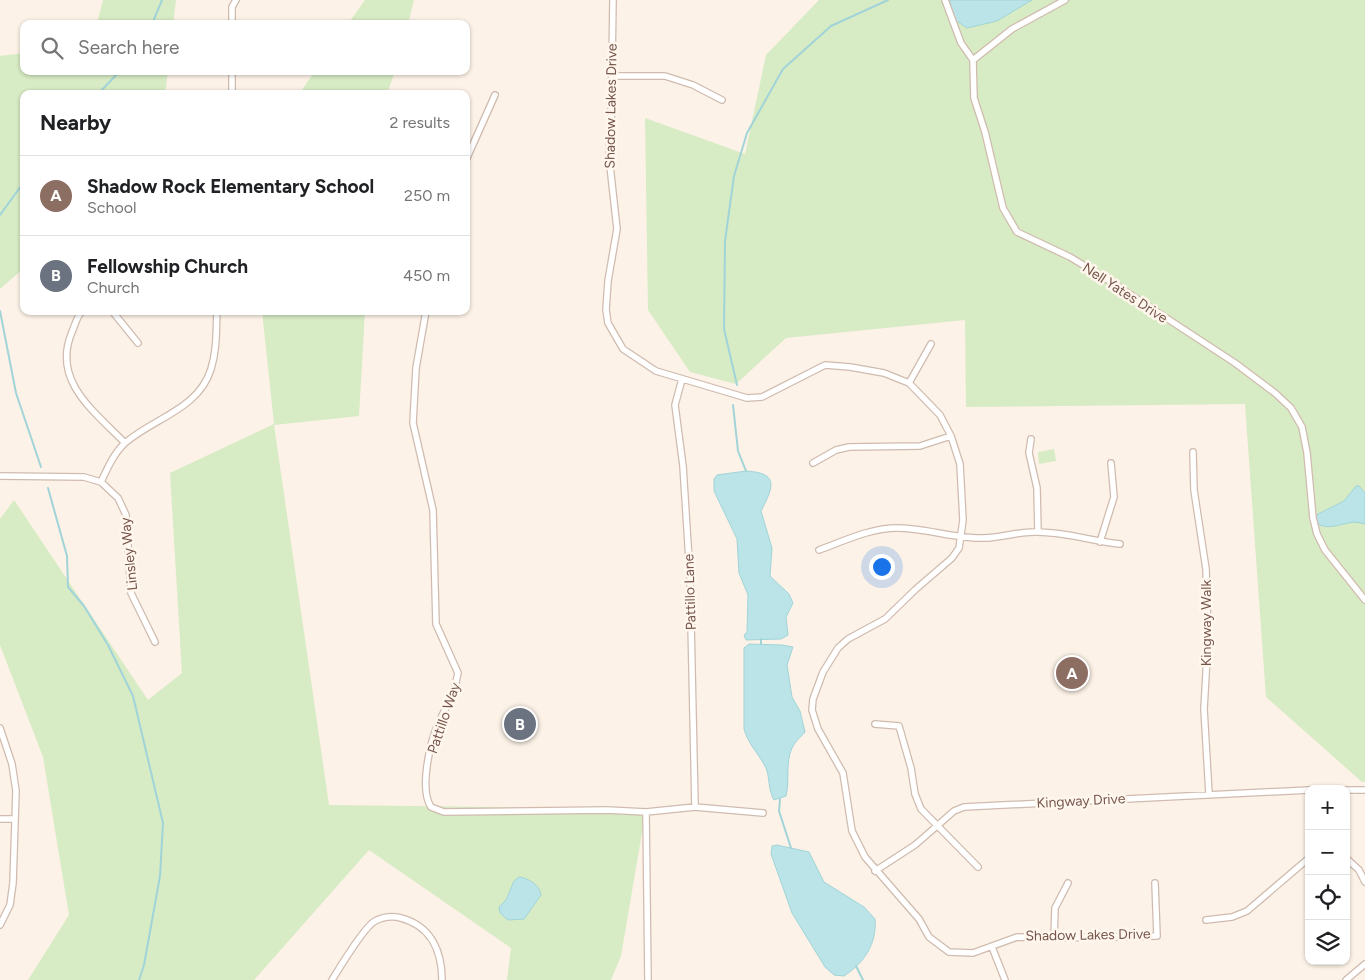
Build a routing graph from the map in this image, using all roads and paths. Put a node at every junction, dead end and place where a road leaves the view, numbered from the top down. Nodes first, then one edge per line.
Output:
1 (236, 0) edge
2 (612, 0) edge
3 (945, 0) edge
4 (1065, 0) edge
5 (232, 20) edge
6 (973, 60) junction
7 (232, 75) edge
8 (612, 76) junction
9 (232, 90) edge
10 (495, 95) dead end
11 (722, 100) dead end
12 (470, 151) edge
13 (80, 315) edge
14 (115, 315) edge
15 (217, 315) edge
16 (425, 315) edge
17 (138, 343) dead end
18 (931, 344) dead end
19 (682, 379) junction
20 (909, 383) junction
21 (952, 436) junction
22 (1031, 439) dead end
23 (125, 443) junction
24 (1193, 452) dead end
25 (813, 462) dead end
26 (1111, 462) dead end
27 (0, 476) edge
28 (101, 482) junction
29 (1038, 532) junction
30 (962, 536) junction
31 (1100, 542) junction
32 (1120, 544) dead end
33 (820, 550) dead end
34 (1365, 600) edge
35 (155, 642) dead end
36 (875, 724) dead end
37 (0, 728) edge
38 (1305, 790) edge
39 (1350, 790) edge
40 (1365, 790) edge
41 (1209, 794) junction
42 (695, 807) junction
43 (646, 812) junction
44 (763, 813) dead end
45 (0, 819) edge
46 (15, 819) junction
47 (936, 826) junction
48 (1305, 861) edge
49 (1350, 862) edge
50 (978, 867) dead end
51 (876, 871) junction
52 (1068, 882) dead end
53 (1365, 882) edge
54 (1155, 883) dead end
55 (1206, 920) dead end
56 (0, 925) edge
57 (1054, 938) junction
58 (992, 947) junction
59 (1365, 964) edge
60 (332, 980) edge
61 (442, 980) edge
62 (648, 980) edge
63 (1005, 980) edge
64 (1346, 980) edge

1 - 5 street
2 - 8 street, Shadow Lakes Drive
3 - 6 street
4 - 6 street
6 - 34 street, Nell Yates Drive
7 - 9 street
8 - 11 street
8 - 19 street, Shadow Lakes Drive
10 - 12 street
13 - 23 street
14 - 17 street
15 - 23 street
16 - 43 street, Pattillo Way
18 - 20 street
19 - 20 street, Shadow Lakes Drive
19 - 42 street, Pattillo Lane
20 - 21 street, Shadow Lakes Drive
21 - 25 street
21 - 30 street, Shadow Lakes Drive
22 - 29 street
23 - 28 street
24 - 41 street, Kingway Walk
26 - 31 street
27 - 28 street
28 - 35 street, Linsley Way
29 - 30 street
29 - 31 street
30 - 33 street
30 - 51 street, Shadow Lakes Drive
31 - 32 street
36 - 47 street
37 - 46 street
38 - 41 street, Kingway Drive
39 - 40 street
41 - 47 street, Kingway Drive
42 - 43 street
42 - 44 street
43 - 62 street
45 - 46 street
46 - 56 street
47 - 50 street
47 - 51 street, Kingway Drive
48 - 55 street
49 - 53 street
51 - 58 street, Shadow Lakes Drive
52 - 57 street
54 - 57 street, Shadow Lakes Drive
57 - 58 street, Shadow Lakes Drive
58 - 63 street
59 - 64 street
60 - 61 street

